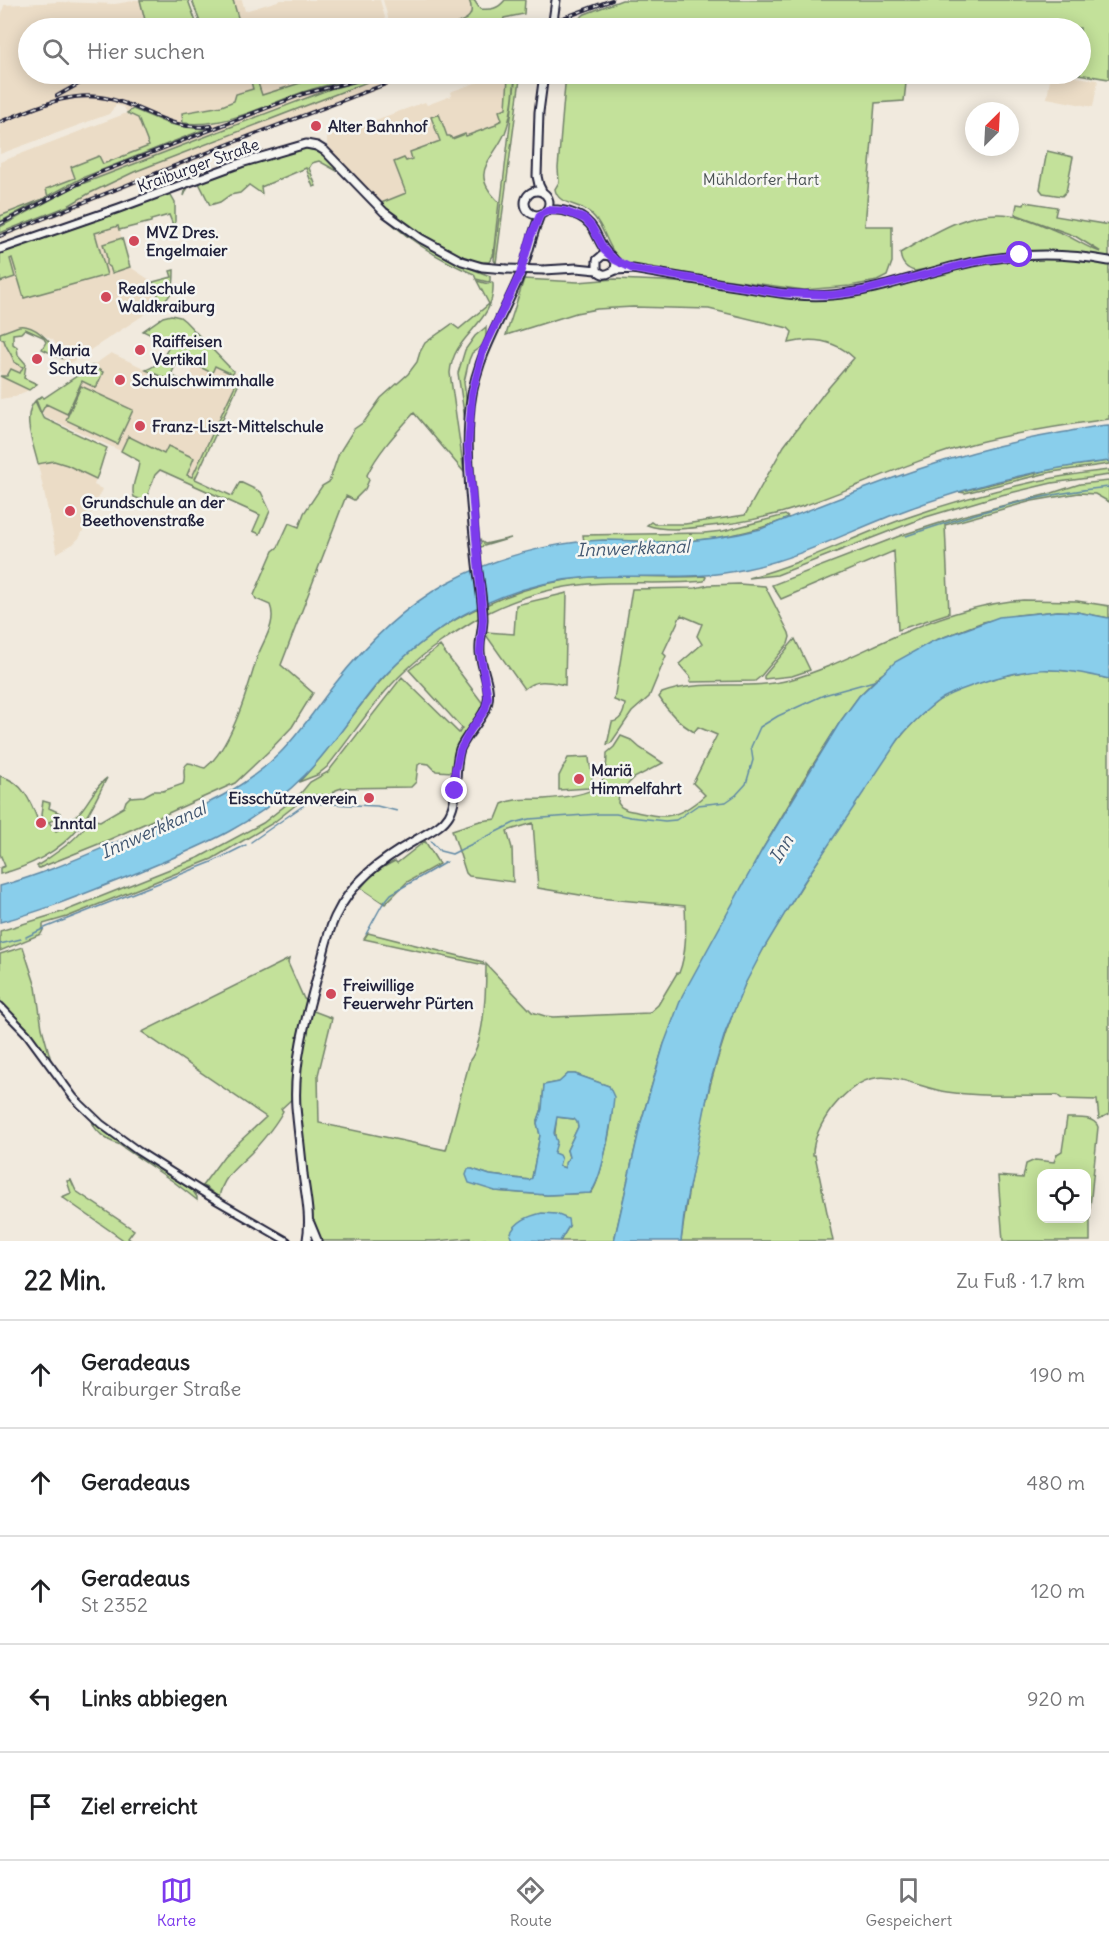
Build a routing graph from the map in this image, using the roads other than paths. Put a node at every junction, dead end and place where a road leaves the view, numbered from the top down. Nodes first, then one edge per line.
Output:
1 (556, 0) edge
2 (553, 18) edge
3 (543, 84) edge
4 (537, 176) junction
5 (532, 193) junction
6 (543, 193) junction
7 (548, 199) junction
8 (547, 210) junction
9 (564, 211) junction
10 (529, 212) junction
11 (540, 215) junction
12 (531, 236) junction
13 (600, 244) junction
14 (0, 249) edge
15 (612, 258) junction
16 (1109, 261) edge
17 (597, 263) junction
18 (633, 269) junction
19 (615, 270) junction
20 (0, 1006) edge
21 (309, 1219) junction
22 (284, 1239) edge
23 (306, 1240) edge
24 (318, 1240) edge
25 (293, 1241) edge

1 - 2 main road
3 - 4 main road
4 - 5 main road
4 - 6 main road
5 - 6 main road
5 - 10 main road
6 - 7 main road
7 - 8 main road
7 - 9 main road
8 - 9 main road
8 - 11 main road
9 - 13 main road
10 - 11 main road
10 - 12 main road
11 - 12 main road
12 - 21 main road
13 - 15 main road
13 - 17 main road
14 - 17 main road, Kraiburger Straße, bridge
15 - 17 main road
15 - 18 main road
15 - 19 main road
16 - 18 main road
17 - 19 main road, Kraiburger Straße
18 - 19 main road
20 - 22 street
21 - 23 main road
21 - 24 main road
22 - 25 street
23 - 24 main road

